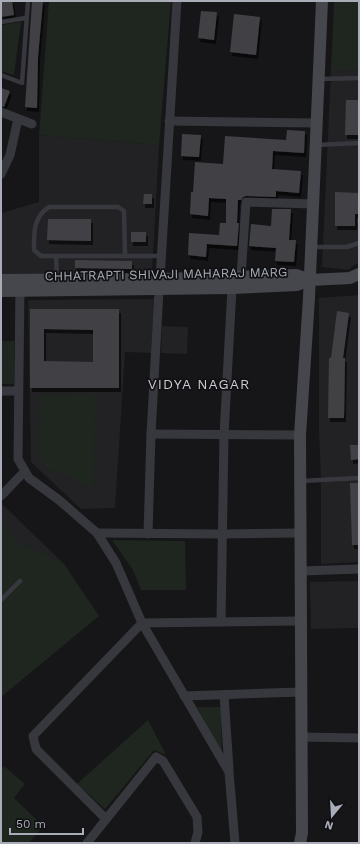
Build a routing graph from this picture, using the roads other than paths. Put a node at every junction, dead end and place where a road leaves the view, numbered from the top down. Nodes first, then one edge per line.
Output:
1 (28, 1) edge
2 (177, 1) edge
3 (322, 1) edge
4 (26, 18) junction
5 (1, 22) edge
6 (1, 75) edge
7 (319, 78) junction
8 (359, 78) edge
9 (1, 112) edge
10 (18, 119) junction
11 (169, 121) junction
12 (317, 123) junction
13 (32, 124) dead end
14 (359, 143) edge
15 (316, 145) junction
16 (1, 174) edge
17 (313, 204) junction
18 (359, 243) edge
19 (312, 247) junction
20 (56, 256) junction
21 (125, 256) junction
22 (161, 256) junction
23 (359, 274) edge
24 (241, 278) junction
25 (1, 280) edge
26 (56, 280) junction
27 (310, 280) junction
28 (160, 285) junction
29 (20, 286) junction
30 (232, 288) junction
31 (1, 291) edge
32 (1, 391) edge
33 (18, 391) junction
34 (151, 434) junction
35 (224, 435) junction
36 (300, 435) junction
37 (25, 470) junction
38 (359, 478) edge
39 (301, 481) junction
40 (1, 496) edge
41 (97, 533) junction
42 (302, 533) junction
43 (148, 534) junction
44 (222, 534) junction
45 (359, 569) edge
46 (301, 571) junction
47 (20, 581) dead end
48 (1, 600) edge
49 (302, 621) junction
50 (221, 622) junction
51 (142, 623) junction
52 (301, 692) junction
53 (224, 695) junction
54 (184, 696) junction
55 (301, 737) junction
56 (359, 738) edge
57 (229, 772) junction
58 (106, 819) junction
59 (87, 843) edge
60 (195, 843) edge
61 (235, 843) edge
62 (300, 843) edge

1 - 4 lane
2 - 11 street
3 - 7 street
4 - 5 lane
4 - 6 lane
7 - 8 lane
7 - 12 street
9 - 10 street
10 - 13 street
10 - 16 street
11 - 12 street
11 - 22 street
12 - 15 street
14 - 15 lane
15 - 17 street
17 - 19 street
17 - 24 street
18 - 19 lane
19 - 27 street
20 - 21 lane
20 - 21 lane
20 - 26 lane
21 - 22 lane
22 - 28 street
23 - 27 street
24 - 27 street, CHHATRAPTI SHIVAJI MAHARAJ MARG
24 - 28 street, CHHATRAPTI SHIVAJI MAHARAJ MARG
25 - 29 street, CHHATRAPTI SHIVAJI MAHARAJ MARG
26 - 28 street, CHHATRAPTI SHIVAJI MAHARAJ MARG
26 - 29 street, CHHATRAPTI SHIVAJI MAHARAJ MARG
27 - 30 street, CHHATRAPTI SHIVAJI MAHARAJ MARG
27 - 36 street
28 - 29 street, CHHATRAPTI SHIVAJI MAHARAJ MARG
28 - 30 street, CHHATRAPTI SHIVAJI MAHARAJ MARG
28 - 34 street
29 - 31 street, CHHATRAPTI SHIVAJI MAHARAJ MARG
29 - 33 street
30 - 35 street
32 - 33 street
33 - 37 street
34 - 35 street
34 - 43 street
35 - 36 street
35 - 44 street
36 - 39 street
37 - 40 street
37 - 41 street
38 - 39 lane
39 - 42 street
41 - 43 street
41 - 51 street
42 - 44 street
42 - 46 street
43 - 44 street
44 - 50 street
45 - 46 street
46 - 49 street
47 - 48 lane
49 - 50 street
49 - 52 street
50 - 51 street
51 - 54 street
51 - 58 street
52 - 53 street
52 - 55 street
53 - 54 street
53 - 57 street
54 - 57 street
55 - 56 street
55 - 62 street
57 - 61 street
58 - 59 street
58 - 60 street

